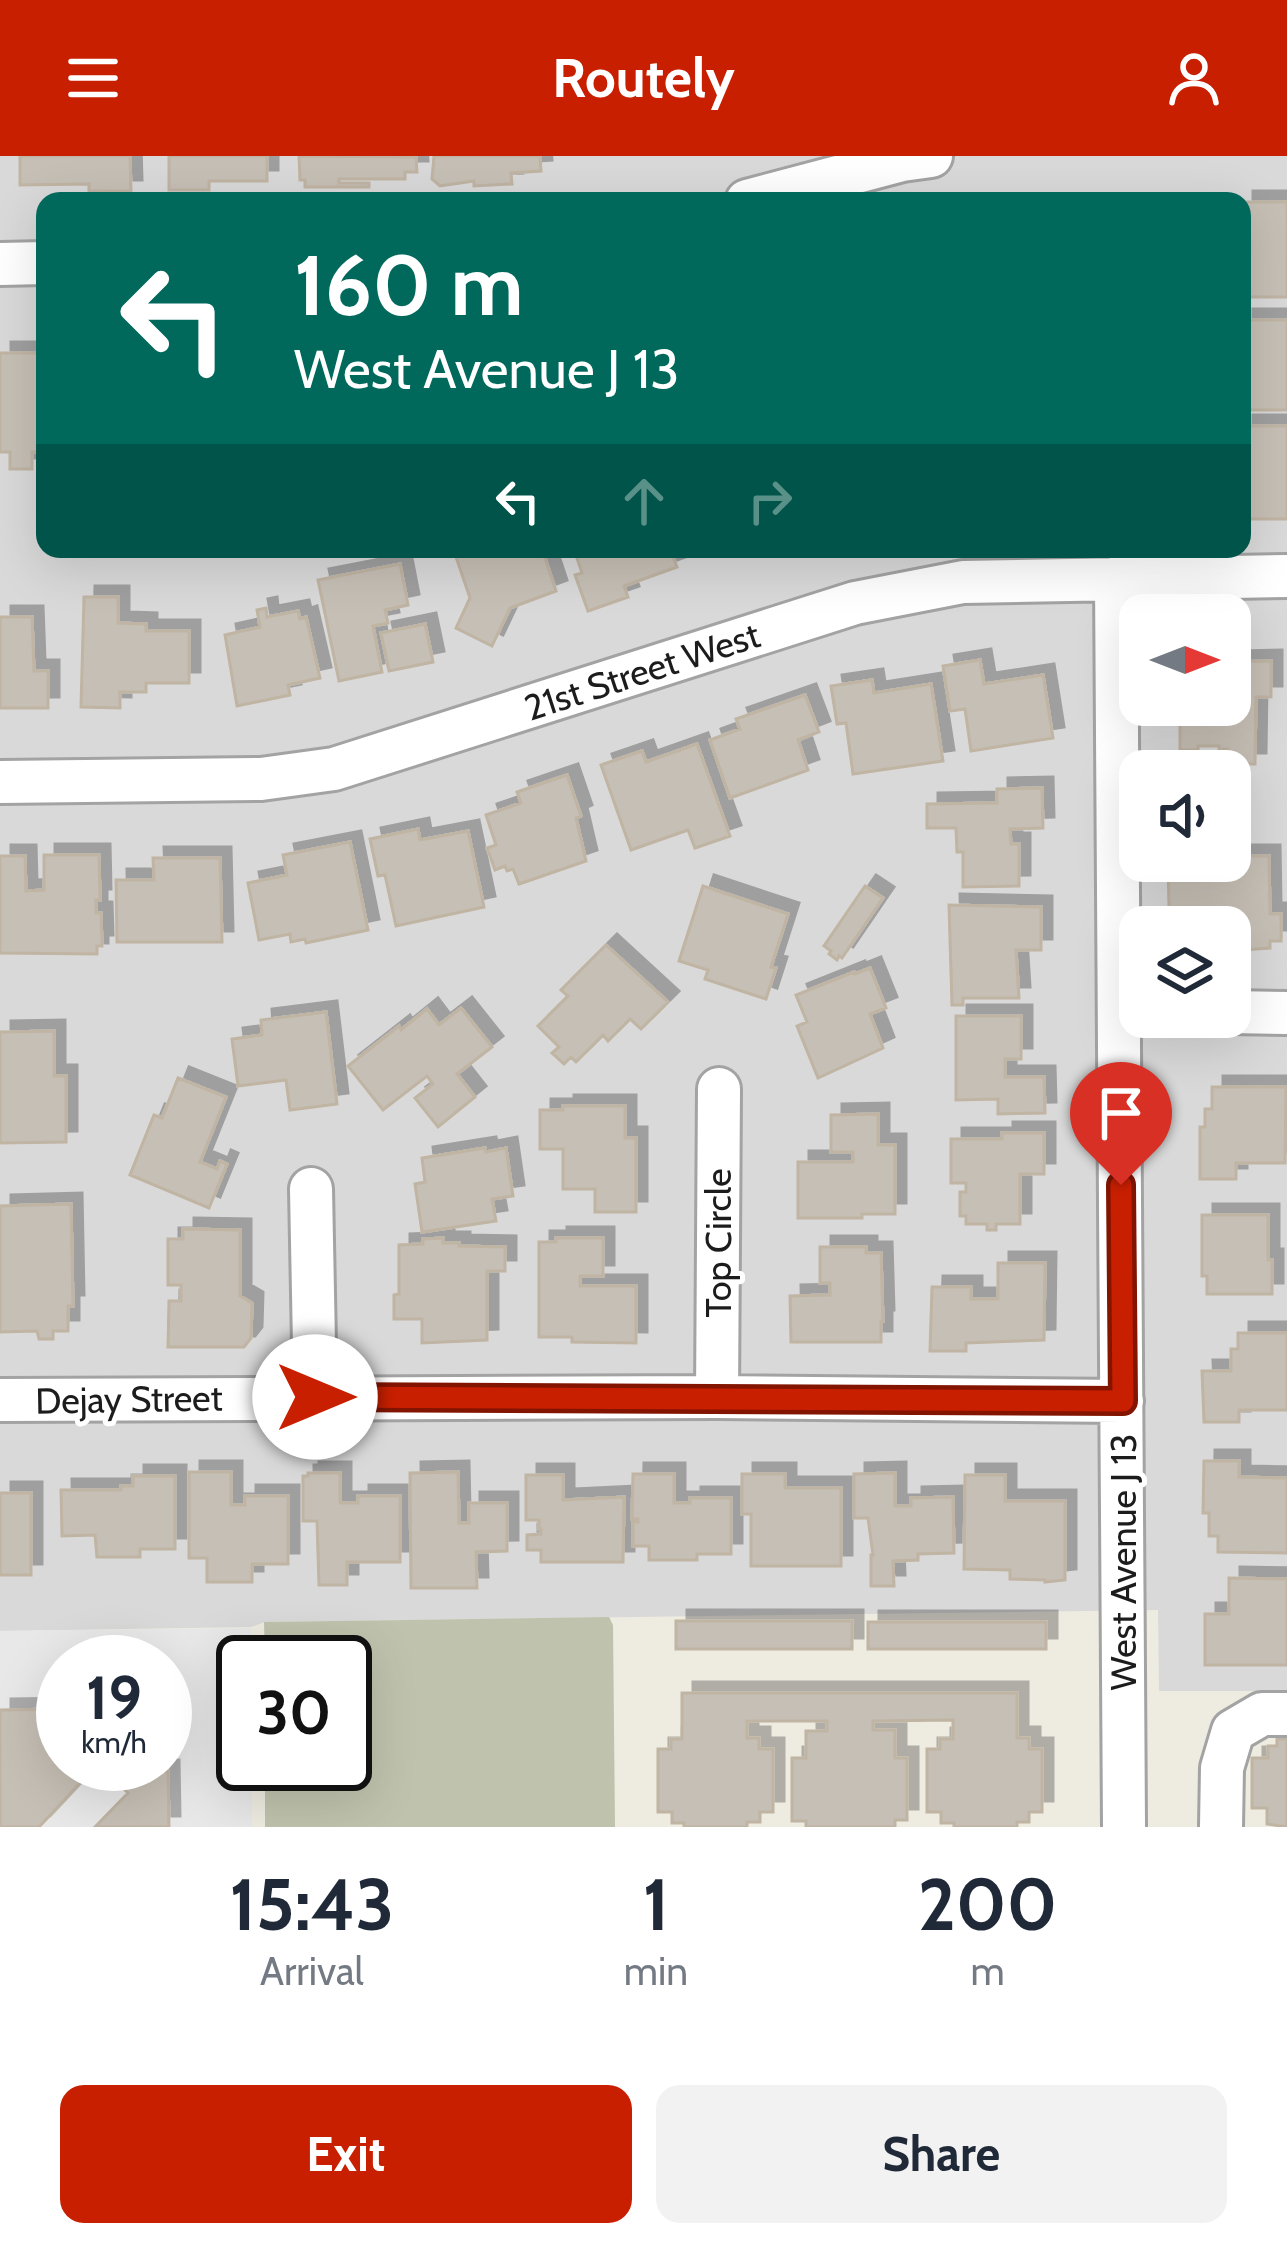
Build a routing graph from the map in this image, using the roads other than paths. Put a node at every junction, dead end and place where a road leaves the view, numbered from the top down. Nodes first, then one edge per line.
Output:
1 (931, 156) edge
2 (781, 192) edge
3 (36, 263) edge
4 (0, 264) edge
5 (1287, 577) edge
6 (1116, 578) junction
7 (0, 782) edge
8 (1127, 906) edge
9 (1251, 1012) edge
10 (1287, 1013) edge
11 (1130, 1038) edge
12 (719, 1089) dead end
13 (311, 1189) dead end
14 (315, 1397) junction
15 (717, 1397) junction
16 (0, 1400) edge
17 (1123, 1401) junction
18 (1287, 1714) edge
19 (1124, 1827) edge
20 (1221, 1827) edge

1 - 2 street
3 - 4 street
5 - 6 street, 21st Street West
6 - 7 street, 21st Street West
6 - 8 street, West Avenue J 13
9 - 10 street
11 - 17 street, West Avenue J 13
12 - 15 street, Top Circle
13 - 14 street
14 - 15 street, Dejay Street
14 - 16 street, Dejay Street
15 - 17 street, Dejay Street
17 - 19 street, West Avenue J 13
18 - 20 street

